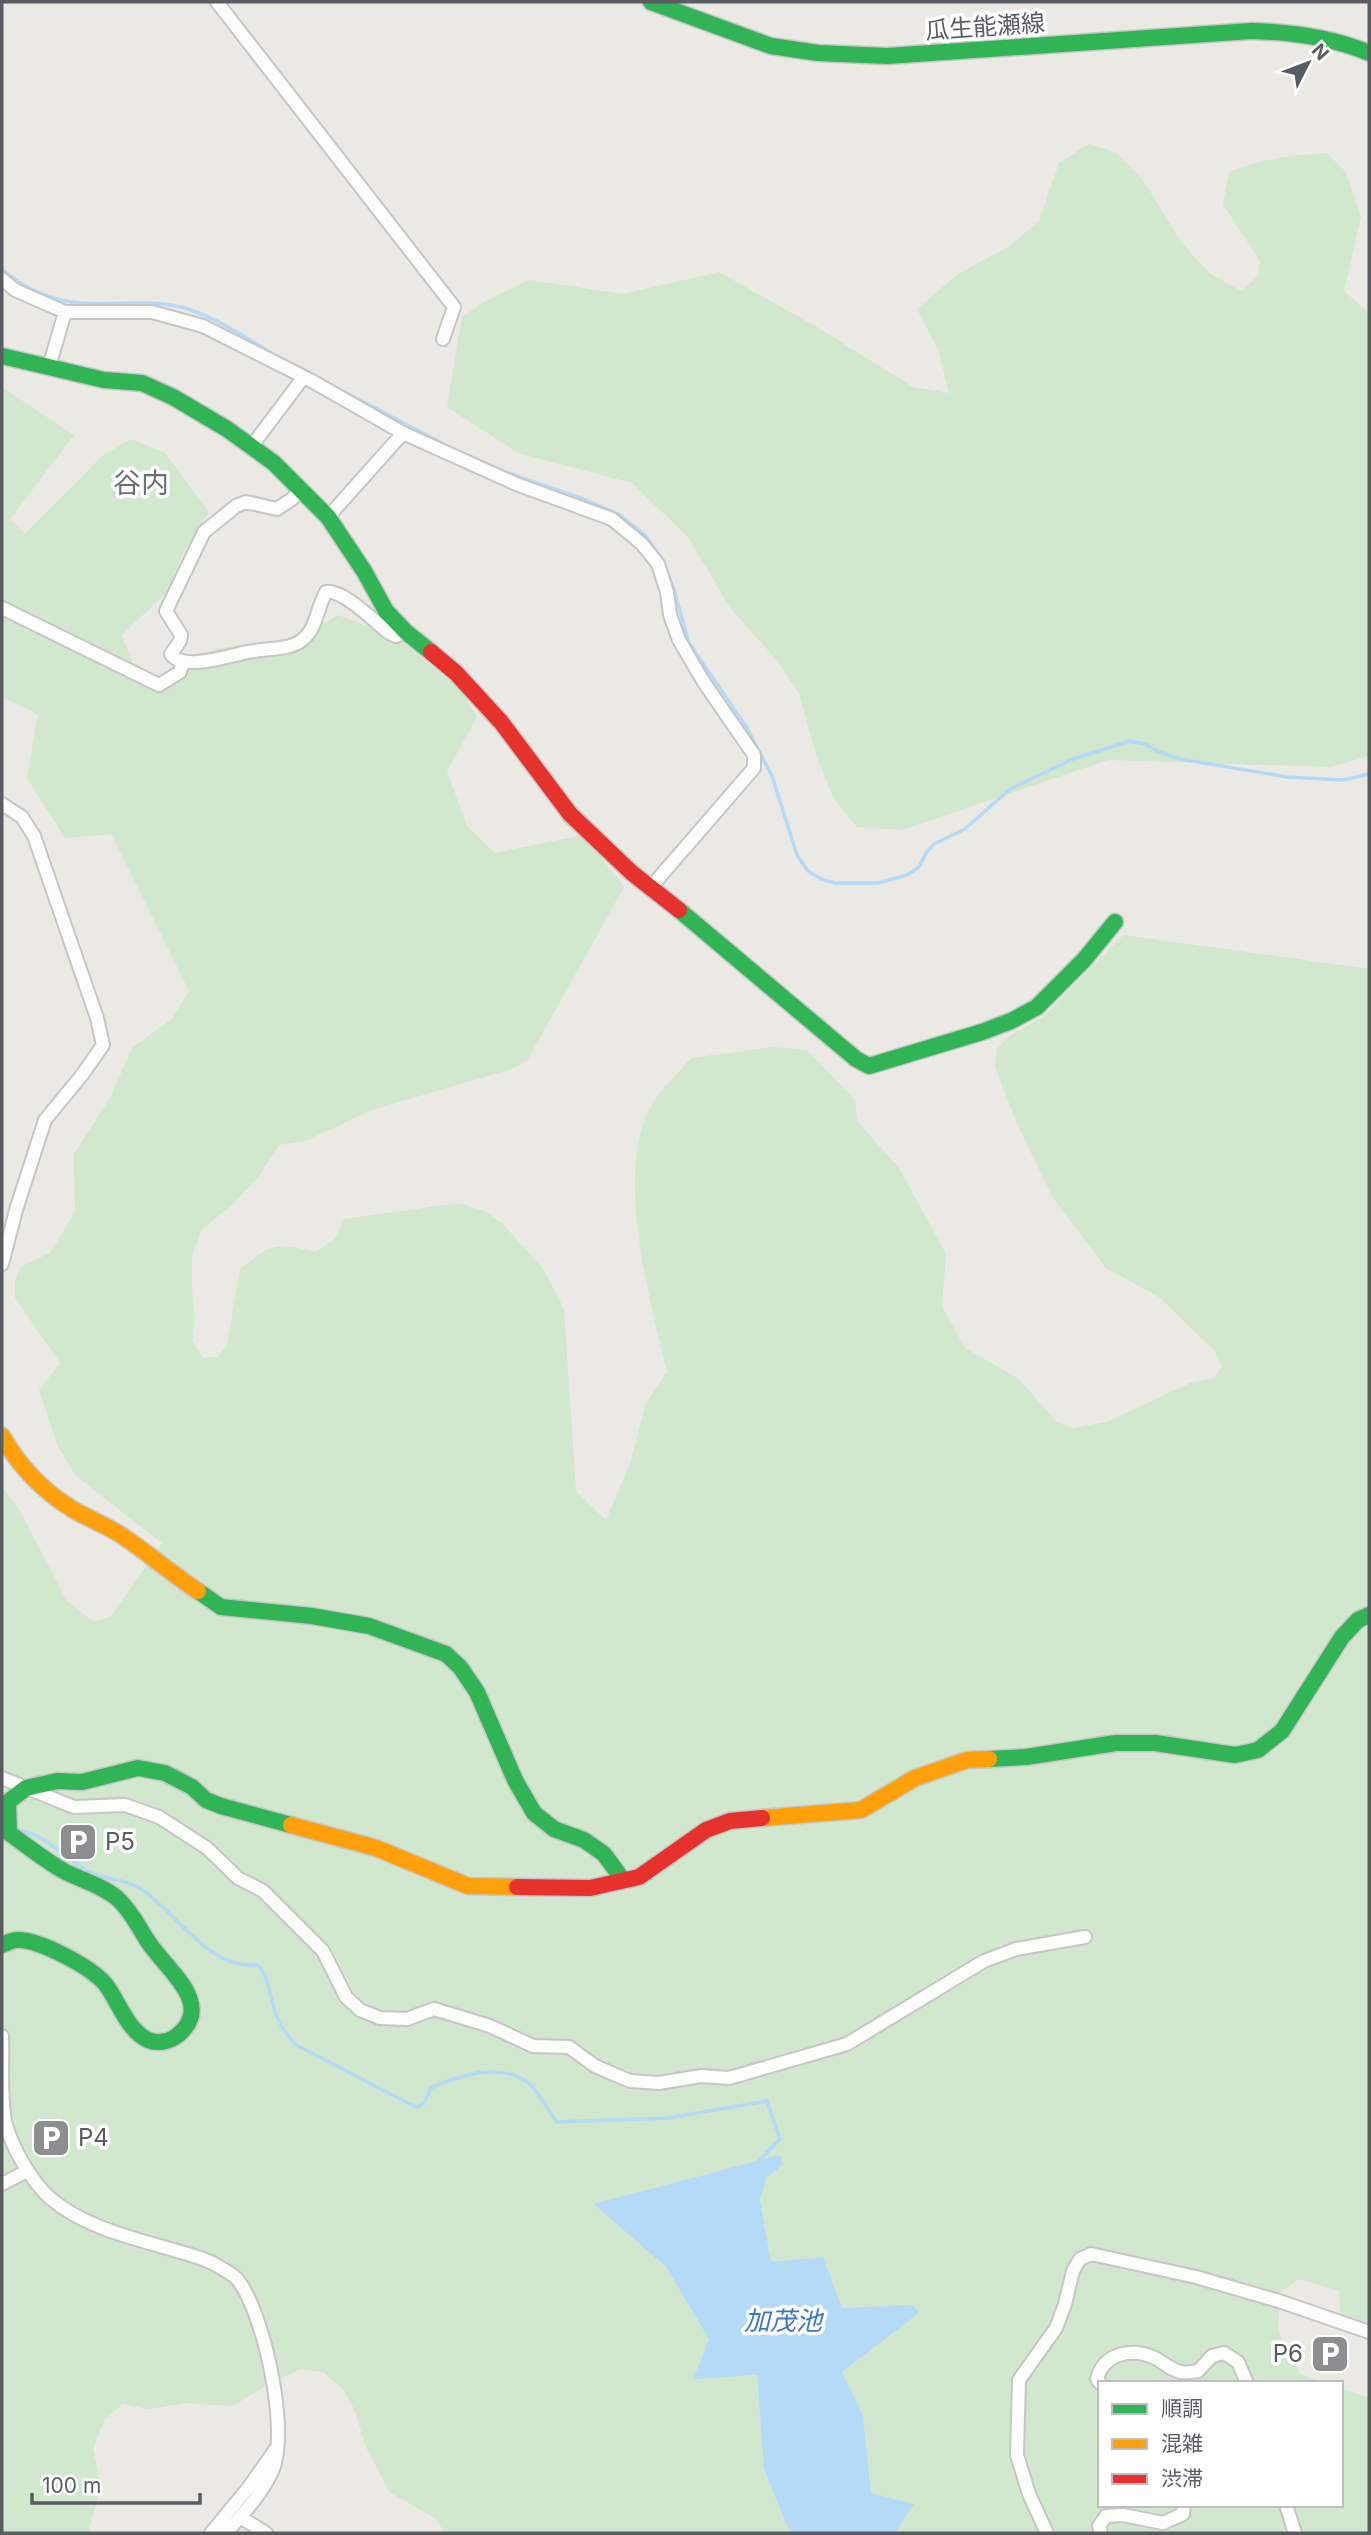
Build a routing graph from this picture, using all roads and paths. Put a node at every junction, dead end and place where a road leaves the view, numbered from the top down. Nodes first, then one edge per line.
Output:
1 (217, 2) edge
2 (651, 2) edge
3 (1369, 53) edge
4 (2, 278) edge
5 (65, 312) junction
6 (443, 339) dead end
7 (2, 355) edge
8 (49, 367) junction
9 (303, 378) junction
10 (403, 433) junction
11 (251, 447) junction
12 (302, 489) junction
13 (328, 517) junction
14 (2, 608) edge
15 (407, 632) junction
16 (183, 662) junction
17 (2, 804) edge
18 (651, 887) junction
19 (1115, 922) dead end
20 (2, 1264) edge
21 (2, 1436) edge
22 (1369, 1615) edge
23 (2, 1779) edge
24 (26, 1788) junction
25 (623, 1880) junction
26 (1085, 1937) dead end
27 (2, 1945) edge
28 (2, 2036) edge
29 (27, 2171) junction
30 (2, 2184) edge
31 (1369, 2332) edge
32 (1098, 2381) edge
33 (1246, 2381) edge
34 (277, 2447) junction
35 (1184, 2507) edge
36 (1287, 2507) edge
37 (240, 2517) junction
38 (211, 2533) edge
39 (226, 2533) edge
40 (266, 2533) edge
41 (1047, 2533) edge
42 (1101, 2533) edge
43 (1295, 2533) edge

1 - 6 street
2 - 3 street, 瓜生能瀬線
4 - 5 street
5 - 8 street
5 - 9 street
7 - 8 street
8 - 11 street
9 - 10 street
9 - 11 street
10 - 13 street
10 - 18 street
11 - 12 street
12 - 13 street
12 - 16 street
13 - 15 street
14 - 16 street
15 - 16 street
15 - 18 street
17 - 20 street
18 - 19 street
21 - 25 street
22 - 25 street
23 - 24 street
24 - 25 street
24 - 26 street
24 - 27 street
28 - 29 street
29 - 30 street
29 - 34 street
31 - 41 street
32 - 33 street
34 - 37 street
34 - 38 street
35 - 42 street
36 - 43 street
37 - 39 street
37 - 40 street

